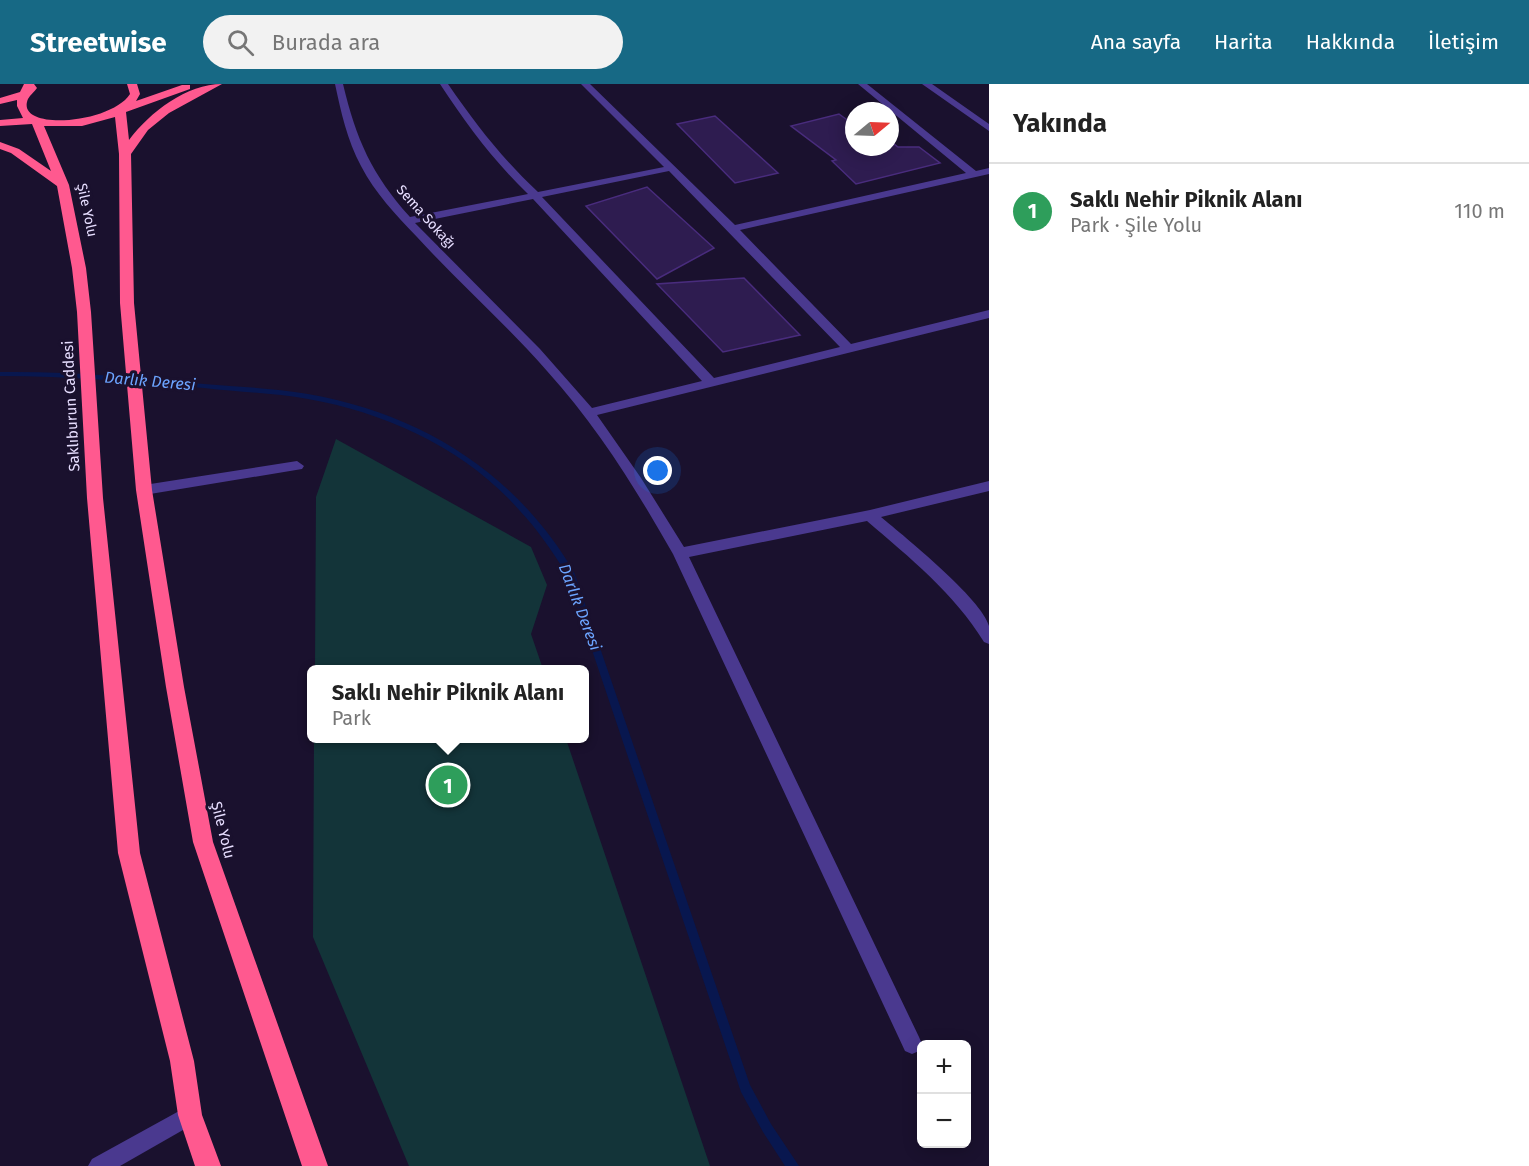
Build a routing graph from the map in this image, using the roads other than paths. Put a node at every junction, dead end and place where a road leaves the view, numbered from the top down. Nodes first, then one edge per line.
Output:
1 (39, 84) edge
2 (132, 84) edge
3 (197, 84) edge
4 (218, 84) edge
5 (339, 84) edge
6 (444, 84) edge
7 (585, 84) edge
8 (862, 84) edge
9 (926, 84) edge
10 (27, 89) edge
11 (0, 101) edge
12 (120, 111) junction
13 (36, 120) junction
14 (0, 123) edge
15 (989, 128) edge
16 (0, 145) edge
17 (125, 154) junction
18 (671, 168) junction
19 (989, 171) edge
20 (972, 173) junction
21 (63, 185) junction
22 (534, 194) junction
23 (408, 221) junction
24 (733, 229) junction
25 (84, 312) joint
26 (989, 314) edge
27 (849, 349) junction
28 (711, 383) junction
29 (590, 413) junction
30 (297, 466) dead end
31 (989, 486) edge
32 (144, 490) junction
33 (870, 515) junction
34 (680, 553) junction
35 (989, 638) edge
36 (912, 1044) dead end
37 (190, 1115) junction
38 (99, 1166) edge
39 (208, 1166) edge
40 (315, 1166) edge

1 - 10 highway
2 - 12 highway
3 - 12 highway
4 - 17 highway
5 - 23 street, Sema Sokağı
6 - 22 street
7 - 18 street
8 - 20 street
9 - 15 street
10 - 11 highway
10 - 13 highway, Şile Yolu
12 - 13 highway
12 - 17 highway
13 - 14 highway
13 - 21 highway, Şile Yolu
16 - 21 highway
17 - 32 highway
18 - 22 street
18 - 24 street
19 - 20 street
20 - 24 street
21 - 25 highway, Şile Yolu
22 - 23 street
22 - 28 street
23 - 29 street, Sema Sokağı
24 - 27 street
25 - 37 highway, Saklıburun Caddesi
26 - 27 street
27 - 28 street
28 - 29 street
29 - 34 street, Sema Sokağı
30 - 32 street
31 - 33 street
32 - 40 highway, Şile Yolu
33 - 34 street
33 - 35 street
34 - 36 street, Sema Sokağı
37 - 38 street
37 - 39 highway

